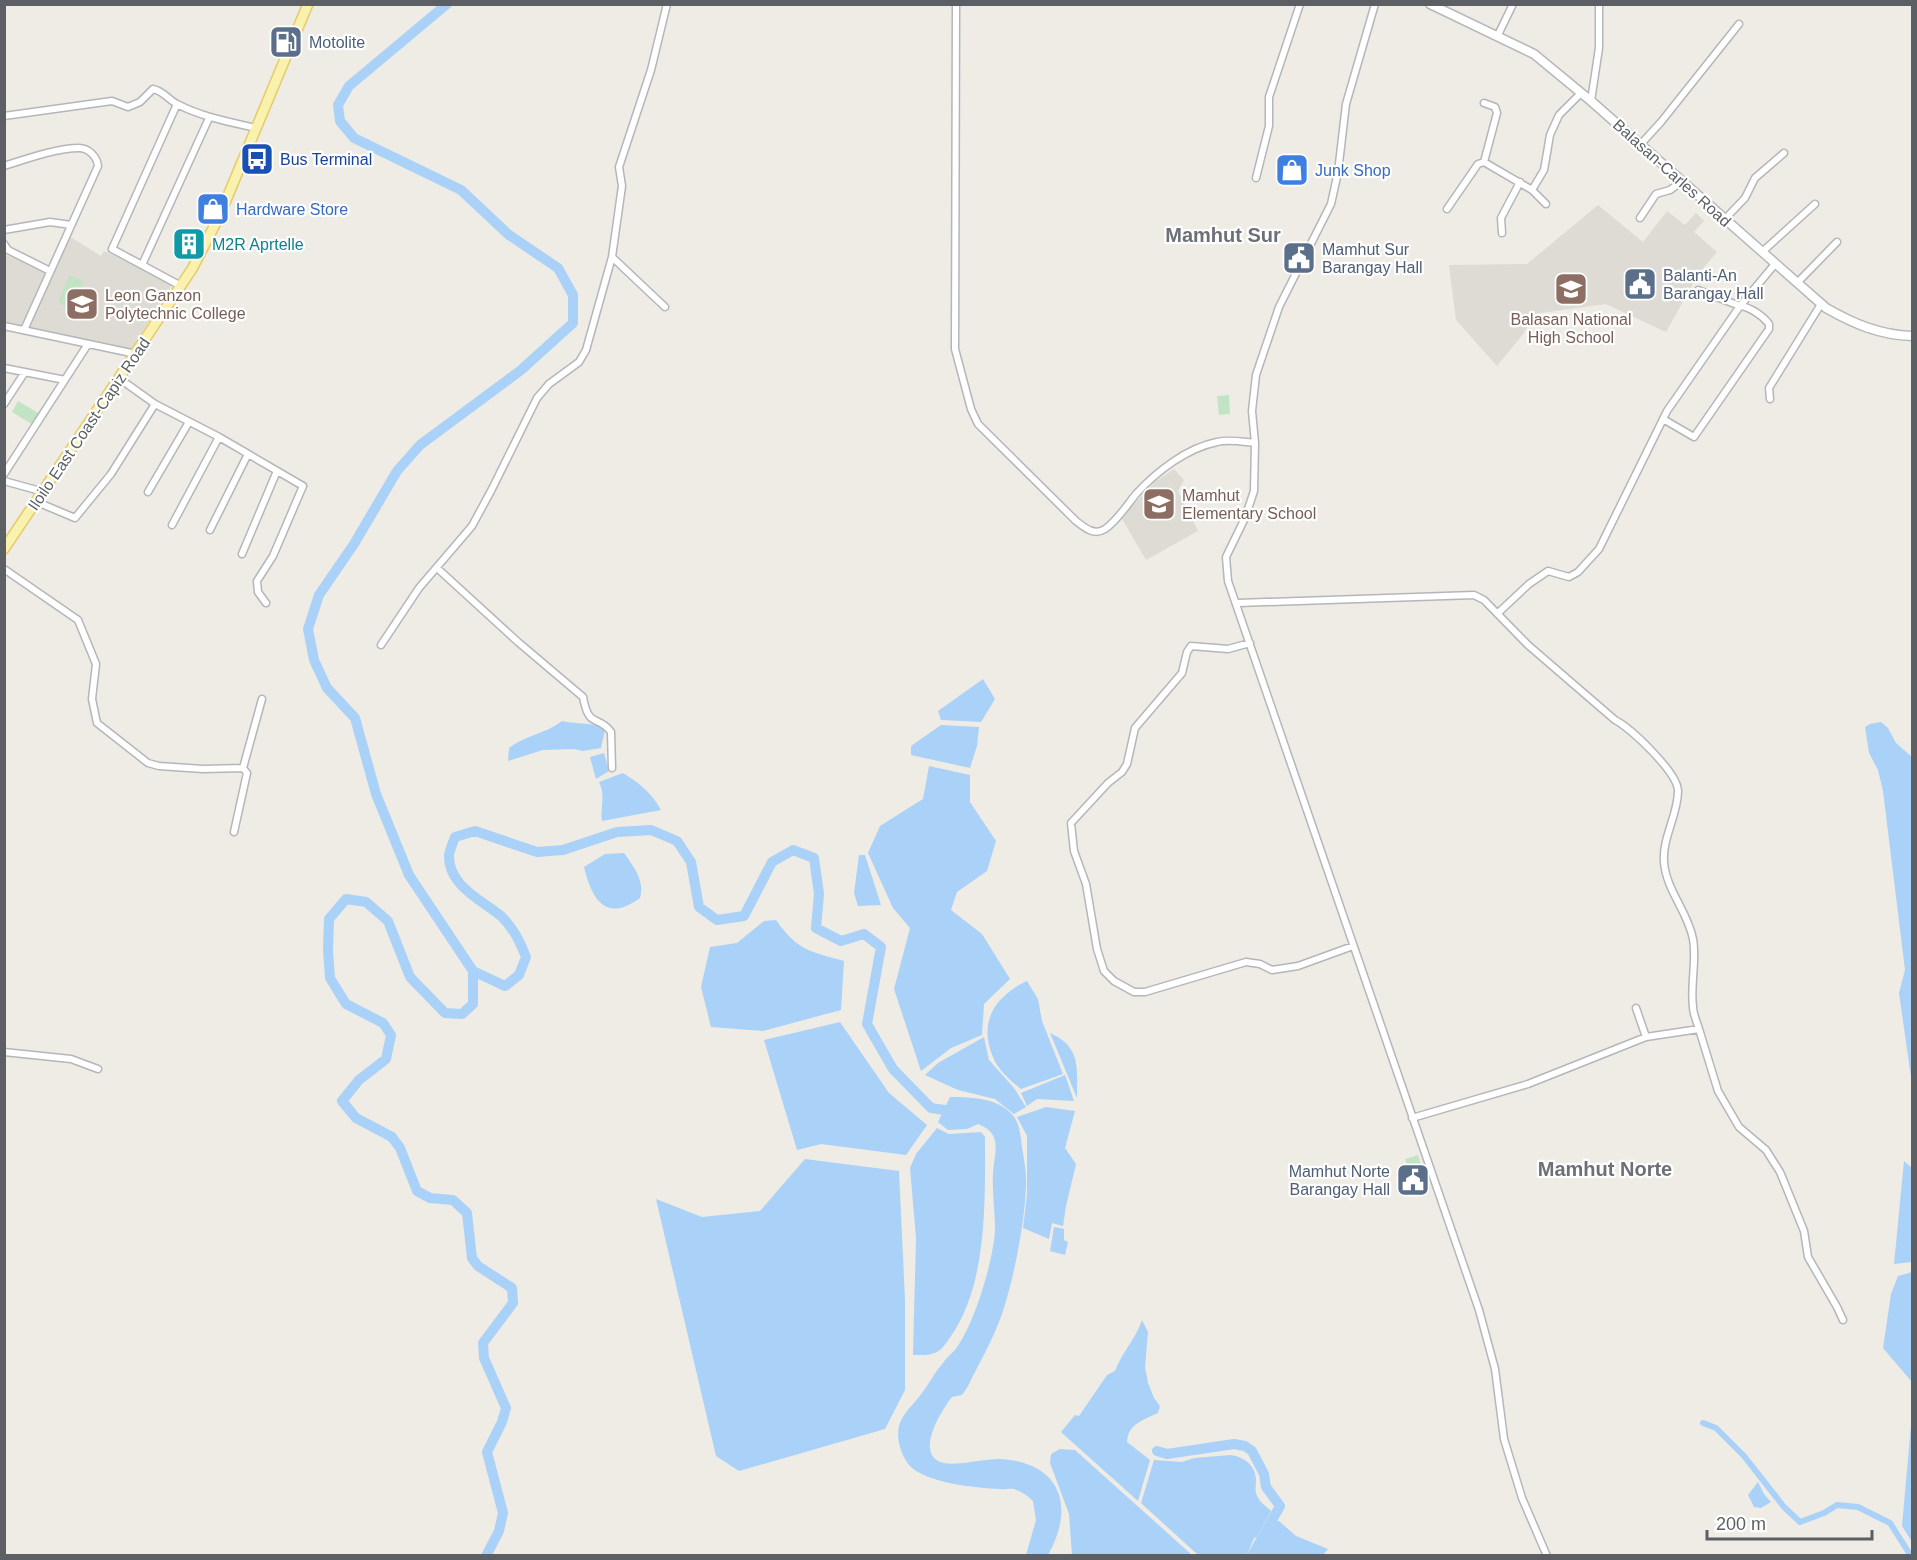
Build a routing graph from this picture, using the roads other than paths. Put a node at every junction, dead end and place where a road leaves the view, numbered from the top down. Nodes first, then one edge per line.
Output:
1 (308, 4) edge
2 (667, 4) edge
3 (956, 4) edge
4 (1300, 4) edge
5 (1375, 4) edge
6 (1513, 4) edge
7 (1599, 4) edge
8 (1435, 5) edge
9 (1739, 24) dead end
10 (1498, 35) junction
11 (1581, 93) junction
12 (1591, 101) junction
13 (1484, 103) dead end
14 (177, 104) junction
15 (4, 116) edge
16 (209, 118) junction
17 (256, 128) junction
18 (1640, 145) junction
19 (1784, 153) dead end
20 (1484, 162) junction
21 (4, 166) edge
22 (1256, 178) dead end
23 (1520, 182) junction
24 (1681, 182) junction
25 (1532, 190) junction
26 (1546, 204) dead end
27 (1815, 204) dead end
28 (1447, 209) dead end
29 (1640, 218) dead end
30 (1724, 220) junction
31 (70, 225) junction
32 (4, 230) edge
33 (1502, 233) dead end
34 (1837, 243) dead end
35 (4, 244) edge
36 (1762, 252) junction
37 (612, 257) junction
38 (1775, 264) junction
39 (142, 265) junction
40 (50, 271) junction
41 (1797, 283) junction
42 (181, 286) junction
43 (1698, 290) dead end
44 (1821, 304) junction
45 (1740, 306) junction
46 (665, 307) dead end
47 (4, 326) edge
48 (24, 330) junction
49 (1912, 336) edge
50 (88, 344) junction
51 (136, 354) junction
52 (4, 368) edge
53 (25, 372) junction
54 (120, 379) junction
55 (65, 380) junction
56 (1770, 399) dead end
57 (4, 404) edge
58 (155, 404) junction
59 (1663, 419) junction
60 (189, 422) junction
61 (219, 437) junction
62 (1255, 443) junction
63 (248, 454) junction
64 (277, 471) junction
65 (4, 474) edge
66 (4, 481) edge
67 (44, 492) junction
68 (148, 492) dead end
69 (37, 502) junction
70 (172, 525) dead end
71 (210, 530) dead end
72 (4, 549) edge
73 (242, 554) dead end
74 (437, 568) junction
75 (4, 569) edge
76 (266, 603) dead end
77 (1238, 603) junction
78 (1498, 613) junction
79 (1250, 643) junction
80 (381, 645) dead end
81 (262, 699) dead end
82 (243, 768) junction
83 (612, 768) dead end
84 (234, 832) dead end
85 (1353, 946) junction
86 (1636, 1008) dead end
87 (1699, 1029) junction
88 (1646, 1037) junction
89 (4, 1052) edge
90 (98, 1069) dead end
91 (1412, 1118) junction
92 (1843, 1320) dead end
93 (1547, 1556) edge

1 - 17 main road, Iloilo East Coast-Capiz Road
2 - 37 street
3 - 62 street
4 - 22 street
5 - 62 street
6 - 10 street
7 - 12 street
8 - 10 main road, Balasan-Carles Road
9 - 18 street
10 - 11 main road, Balasan-Carles Road
11 - 12 main road, Balasan-Carles Road
11 - 25 street
12 - 18 main road, Balasan-Carles Road
13 - 20 street
14 - 15 street
14 - 16 street
14 - 39 street
16 - 17 street
16 - 39 street
17 - 42 main road, Iloilo East Coast-Capiz Road
18 - 24 main road, Balasan-Carles Road
19 - 30 street
20 - 23 street
20 - 28 street
21 - 31 street
23 - 25 street
23 - 33 street
24 - 29 street
24 - 30 main road, Balasan-Carles Road
25 - 26 street
27 - 36 street
30 - 36 main road, Balasan-Carles Road
31 - 32 street
31 - 40 street
34 - 41 street
35 - 40 street
36 - 38 main road, Balasan-Carles Road
37 - 46 street
37 - 74 street
38 - 41 main road, Balasan-Carles Road
38 - 45 street
39 - 42 street
40 - 48 street
41 - 44 main road, Balasan-Carles Road
42 - 51 main road, Iloilo East Coast-Capiz Road
43 - 45 street
44 - 49 main road, Balasan-Carles Road
44 - 56 street
45 - 59 street
45 - 59 street
47 - 48 street
48 - 50 street
50 - 51 street
50 - 55 street
51 - 54 main road, Iloilo East Coast-Capiz Road
52 - 53 street
53 - 55 street
53 - 57 street
54 - 58 street
54 - 67 main road, Iloilo East Coast-Capiz Road
55 - 65 street
58 - 60 street
58 - 69 street
59 - 78 street
60 - 61 street
60 - 68 street
61 - 63 street
61 - 70 street
62 - 77 street
63 - 64 street
63 - 71 street
64 - 73 street
64 - 76 street
66 - 67 street
67 - 69 main road, Iloilo East Coast-Capiz Road
69 - 72 main road, Iloilo East Coast-Capiz Road
74 - 80 street
74 - 83 street
75 - 82 street
77 - 78 street
77 - 79 street
78 - 87 street
79 - 85 street
79 - 85 street
81 - 82 street
82 - 84 street
85 - 91 street
86 - 88 street
87 - 88 street
87 - 92 street
88 - 91 street
89 - 90 street
91 - 93 street

